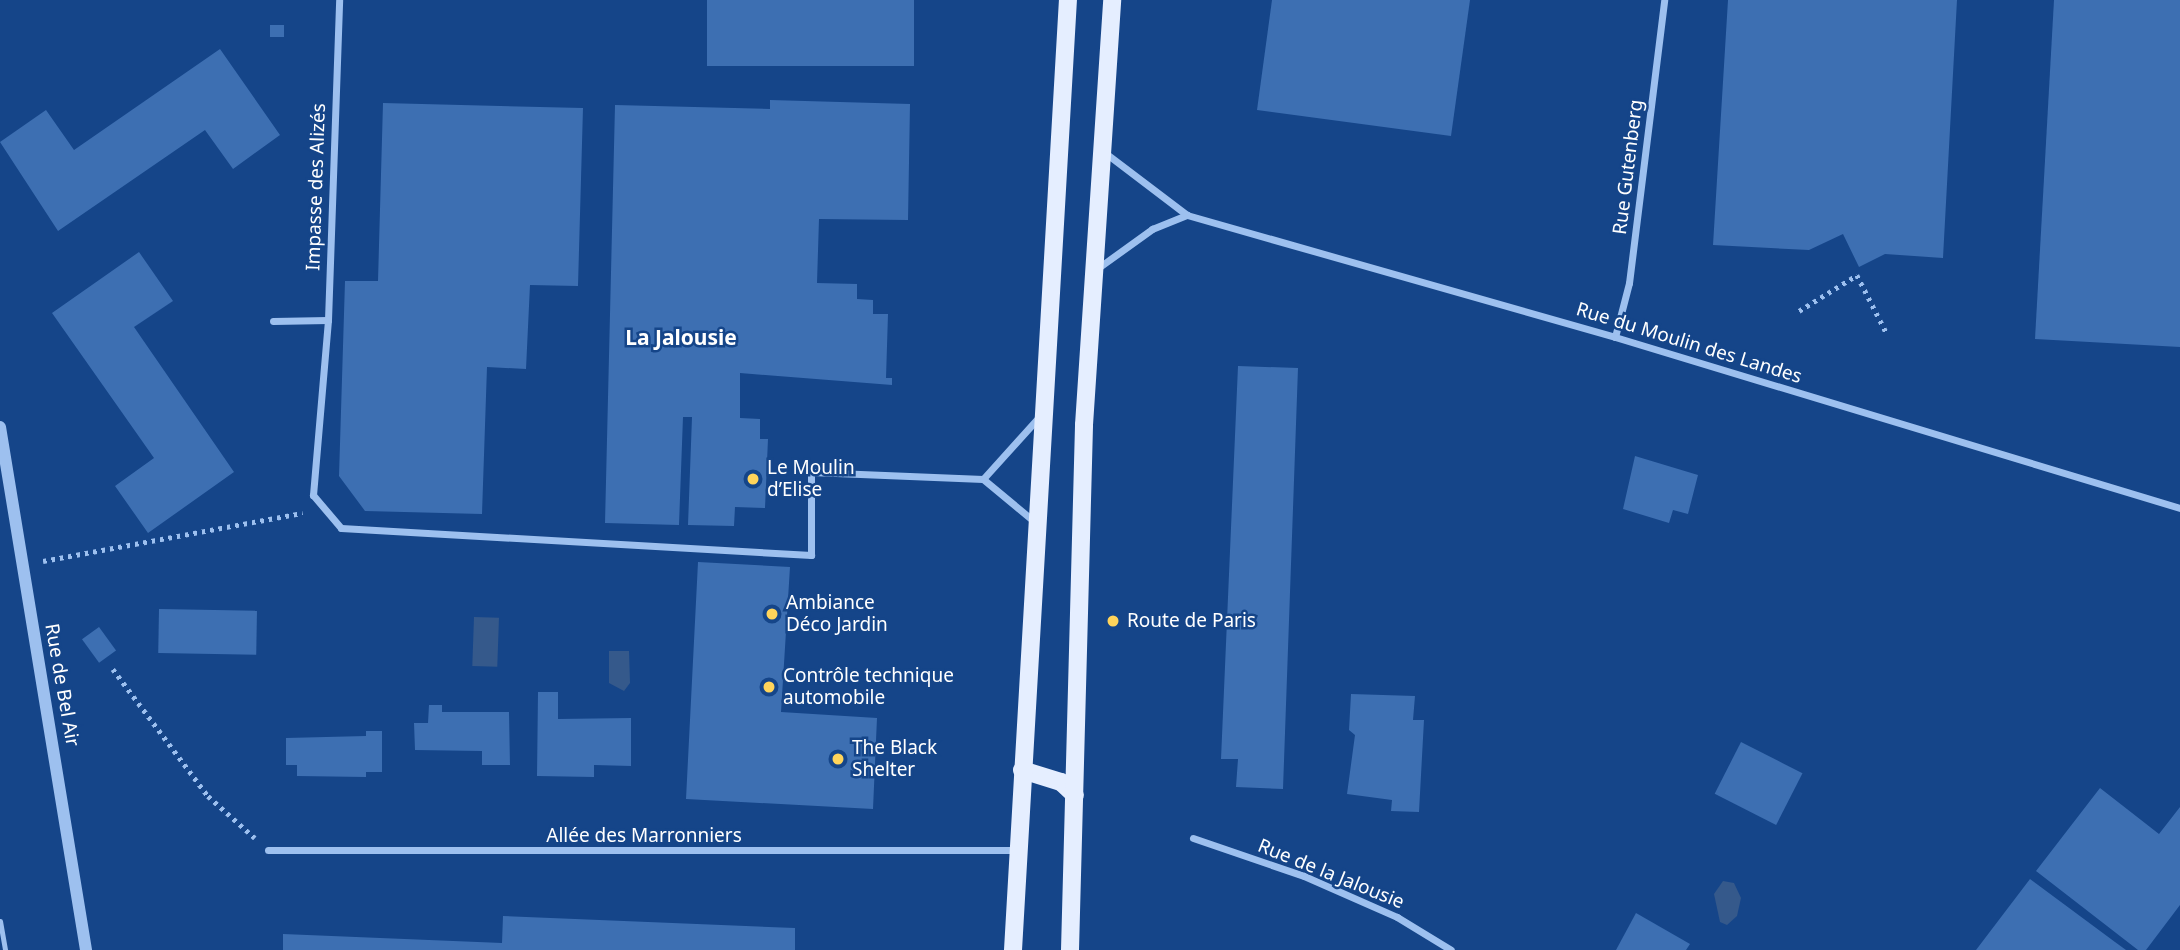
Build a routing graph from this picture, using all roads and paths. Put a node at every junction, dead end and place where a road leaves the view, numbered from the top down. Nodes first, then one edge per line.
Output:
1 (339, 0) edge
2 (1068, 0) edge
3 (1112, 0) edge
4 (1664, 0) edge
5 (1099, 148) junction
6 (1187, 215) junction
7 (1092, 273) junction
8 (1799, 311) dead end
9 (328, 320) junction
10 (273, 321) dead end
11 (1887, 334) dead end
12 (1615, 337) junction
13 (1043, 413) junction
14 (0, 426) edge
15 (983, 479) junction
16 (2180, 508) edge
17 (326, 509) junction
18 (1037, 523) junction
19 (22, 565) junction
20 (113, 669) dead end
21 (1022, 770) junction
22 (1075, 795) junction
23 (1193, 838) dead end
24 (1019, 849) junction
25 (268, 850) joint
26 (0, 921) edge
27 (5, 950) edge
28 (86, 950) edge
29 (1013, 950) edge
30 (1070, 950) edge
31 (1451, 950) edge

1 - 9 street, Impasse des Alizés
2 - 13 main road
3 - 5 main road
4 - 12 street, Rue Gutenberg
5 - 6 street, Rue du Moulin des Landes
5 - 7 main road
6 - 7 street
6 - 12 street, Rue du Moulin des Landes
7 - 22 main road
8 - 11 path
9 - 10 street
9 - 17 street, Impasse des Alizés
12 - 16 street, Rue du Moulin des Landes
13 - 15 street
13 - 18 main road
14 - 19 street, Rue de Bel Air
15 - 17 street
15 - 18 street
17 - 19 path
18 - 21 main road
19 - 28 street, Rue de Bel Air
20 - 25 path
21 - 22 main road
21 - 24 main road
22 - 30 main road
23 - 31 street, Rue de la Jalousie
24 - 25 street, Allée des Marronniers
24 - 29 main road
26 - 27 lane

